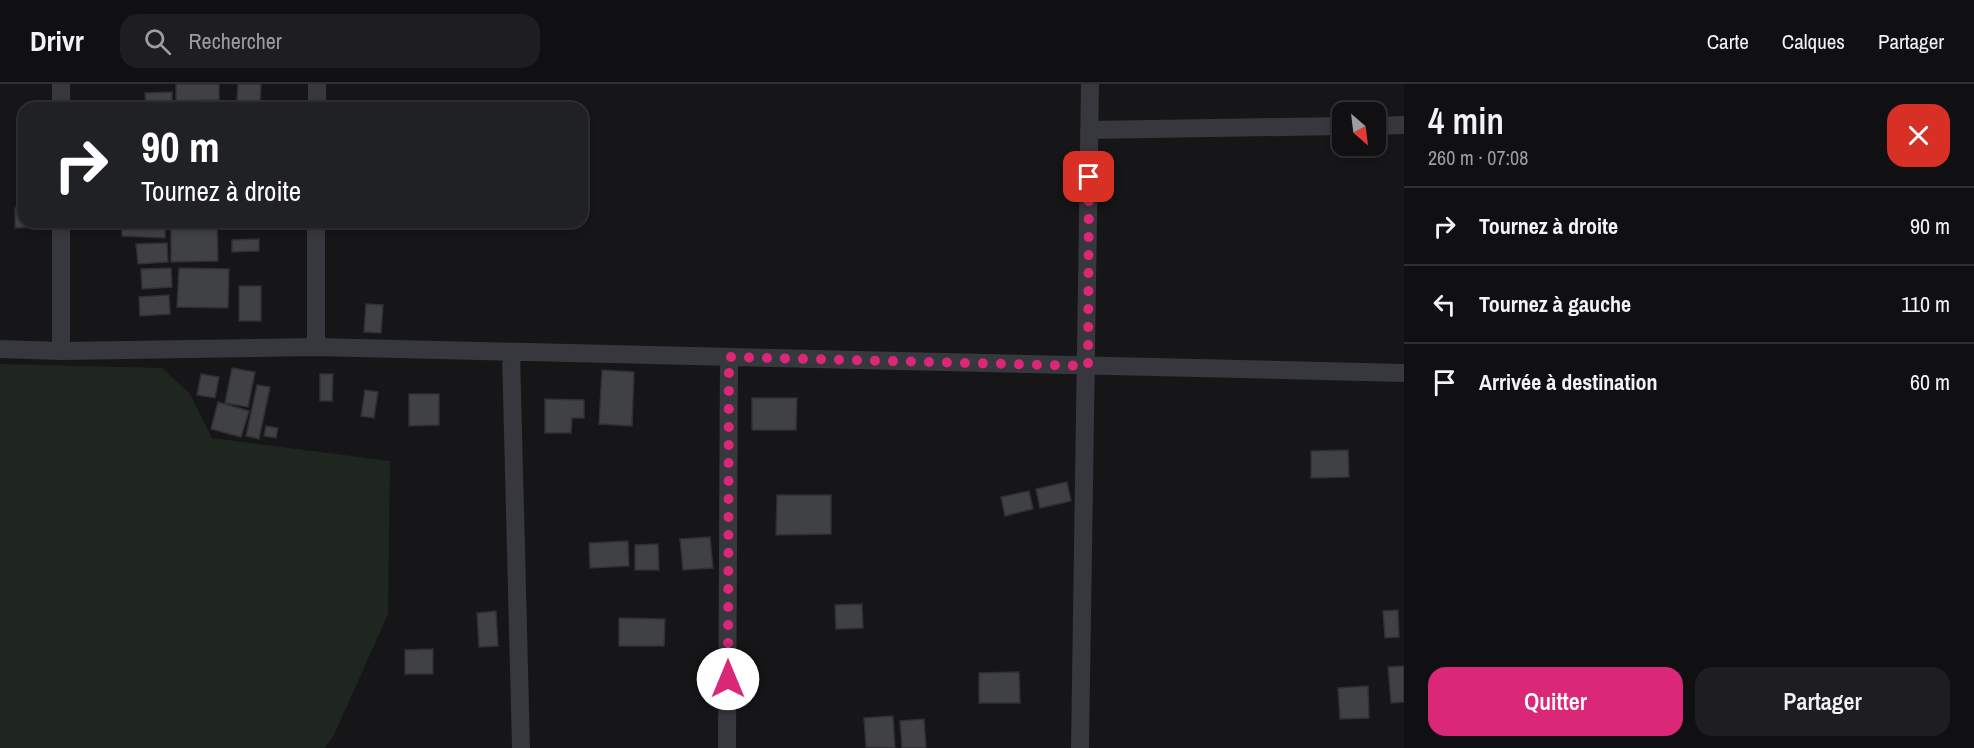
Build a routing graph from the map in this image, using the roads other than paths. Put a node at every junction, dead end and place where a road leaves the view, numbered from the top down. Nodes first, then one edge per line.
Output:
1 (61, 84) edge
2 (317, 84) edge
3 (1090, 84) edge
4 (61, 102) edge
5 (317, 102) edge
6 (1404, 125) edge
7 (1332, 126) edge
8 (1386, 126) edge
9 (1089, 130) junction
10 (61, 228) edge
11 (316, 228) edge
12 (316, 346) junction
13 (0, 349) edge
14 (61, 351) junction
15 (511, 353) junction
16 (729, 357) junction
17 (1088, 366) junction
18 (1404, 373) edge
19 (521, 748) edge
20 (727, 748) edge
21 (1080, 748) edge

1 - 4 street
2 - 5 street
3 - 9 street
6 - 8 street
7 - 9 street
9 - 17 street
10 - 14 street
11 - 12 street
12 - 14 street
12 - 15 street
13 - 14 street
15 - 16 street
15 - 19 street
16 - 17 street
16 - 20 street
17 - 18 street
17 - 21 street

